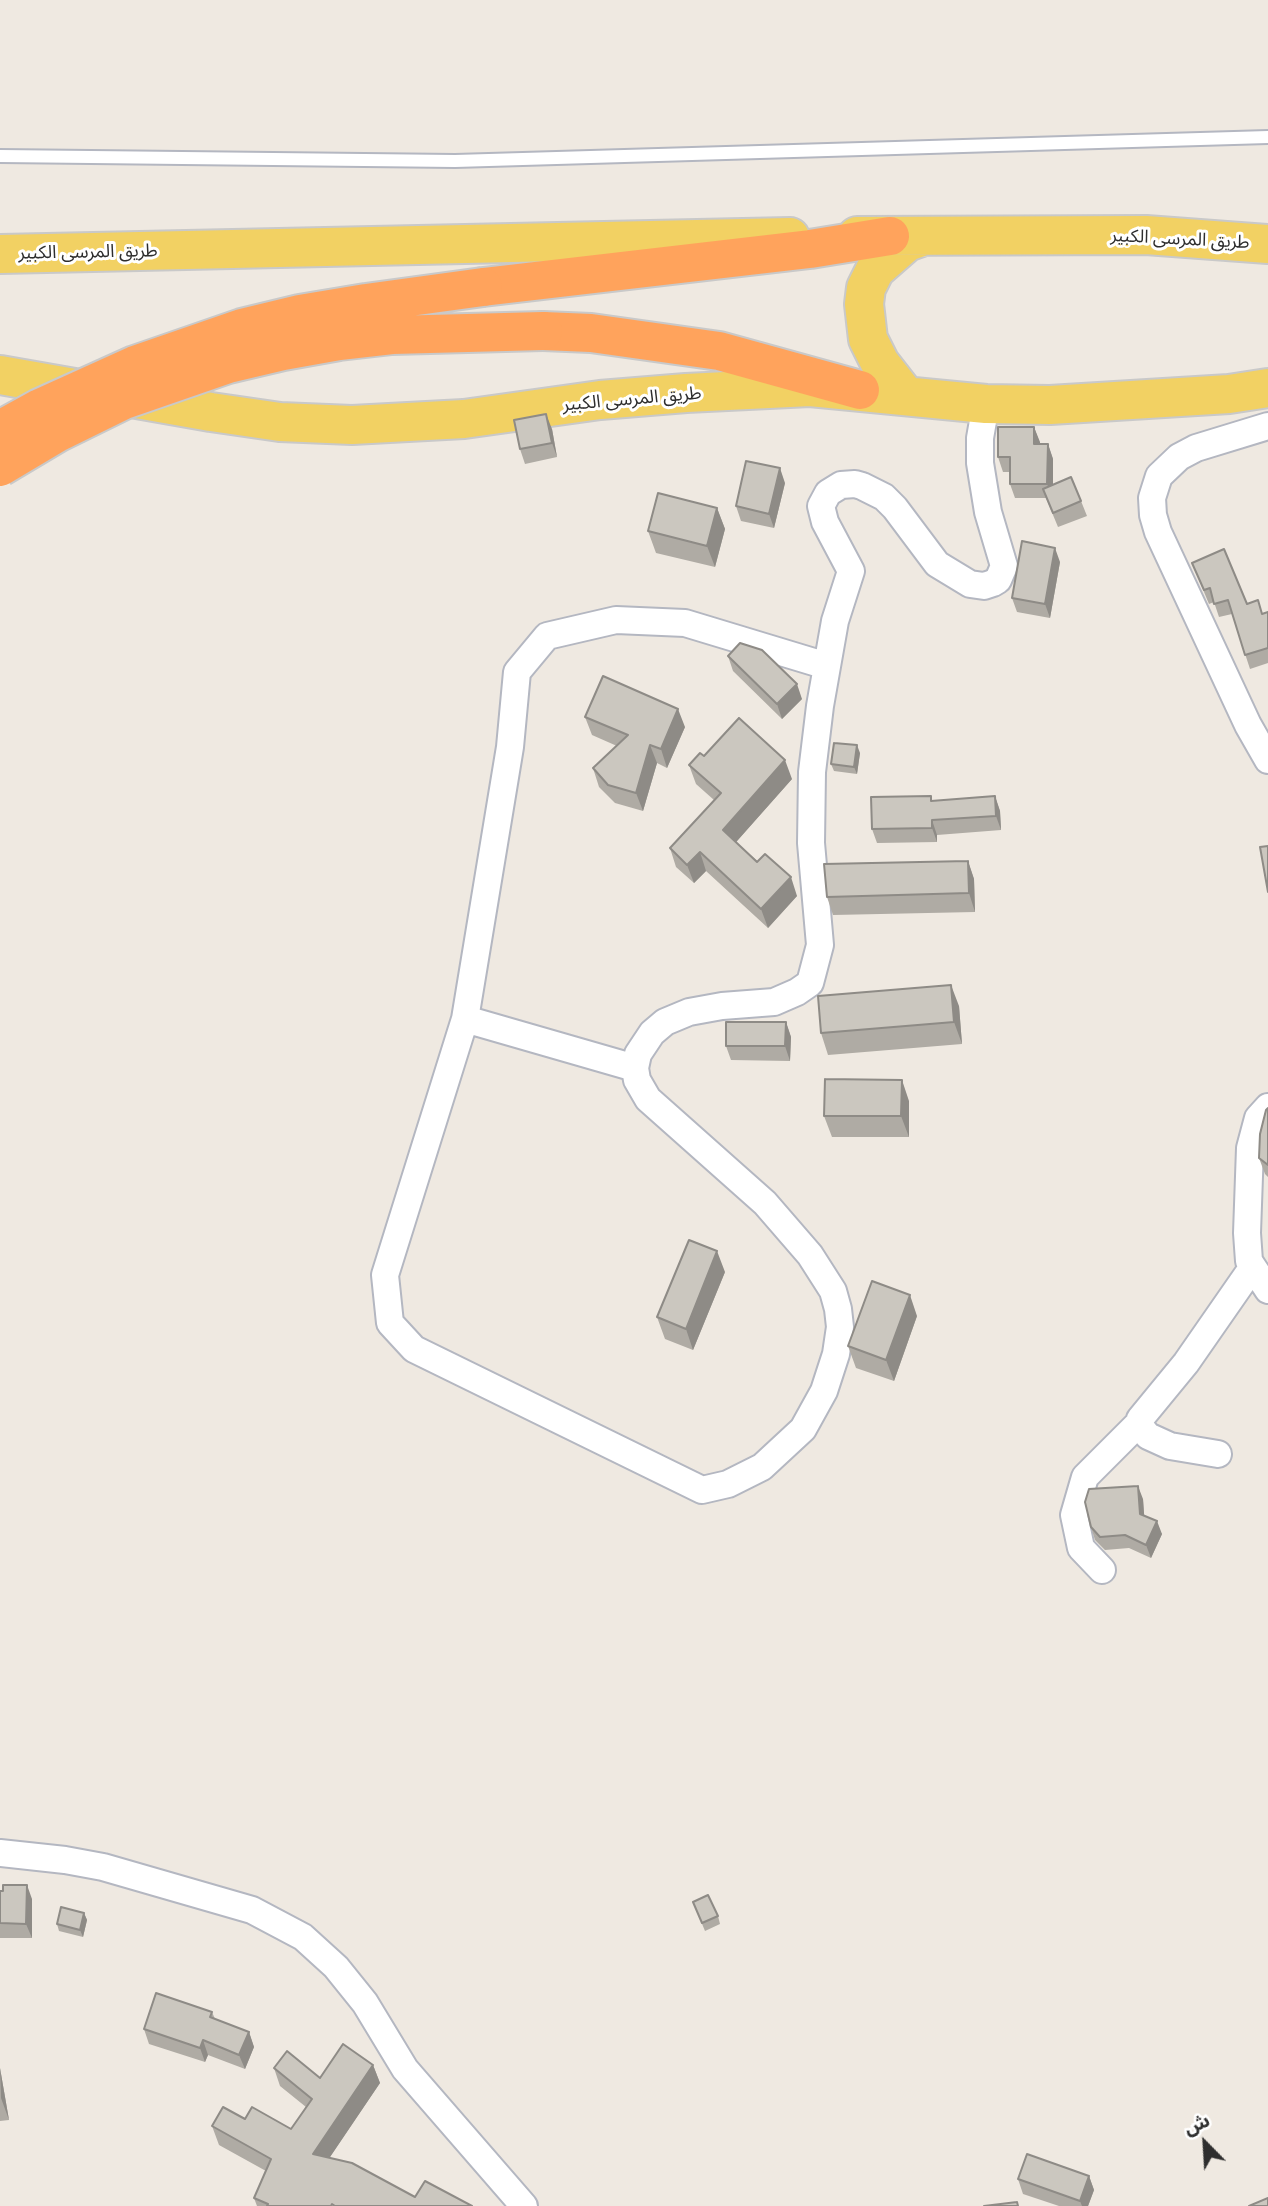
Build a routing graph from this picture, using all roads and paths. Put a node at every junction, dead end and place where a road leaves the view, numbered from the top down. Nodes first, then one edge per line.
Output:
1 (1268, 136) edge
2 (0, 156) edge
3 (930, 235) junction
4 (890, 236) junction
5 (1262, 245) edge
6 (0, 254) edge
7 (0, 375) edge
8 (1263, 387) edge
9 (860, 390) junction
10 (905, 395) junction
11 (986, 404) junction
12 (1268, 426) edge
13 (0, 430) edge
14 (0, 467) edge
15 (827, 666) junction
16 (1268, 760) edge
17 (465, 1019) junction
18 (635, 1068) junction
19 (1268, 1107) edge
20 (1252, 1268) junction
21 (1268, 1290) edge
22 (1139, 1423) junction
23 (1218, 1454) dead end
24 (1102, 1570) dead end
25 (0, 1853) edge
26 (524, 2206) edge

1 - 2 lane
3 - 4 main road, طريق المرسى الكبير
3 - 5 main road, طريق المرسى الكبير
3 - 10 main road
4 - 6 main road, طريق المرسى الكبير
4 - 13 highway, bridge
7 - 9 main road, طريق المرسى الكبير
8 - 11 main road, طريق المرسى الكبير
9 - 10 main road, طريق المرسى الكبير
9 - 14 highway, bridge
10 - 11 main road, طريق المرسى الكبير
11 - 15 street
12 - 16 street
15 - 17 street
15 - 18 street
17 - 18 street
17 - 18 street
19 - 20 street
20 - 21 street
20 - 22 street
22 - 23 street
22 - 24 street
25 - 26 street

